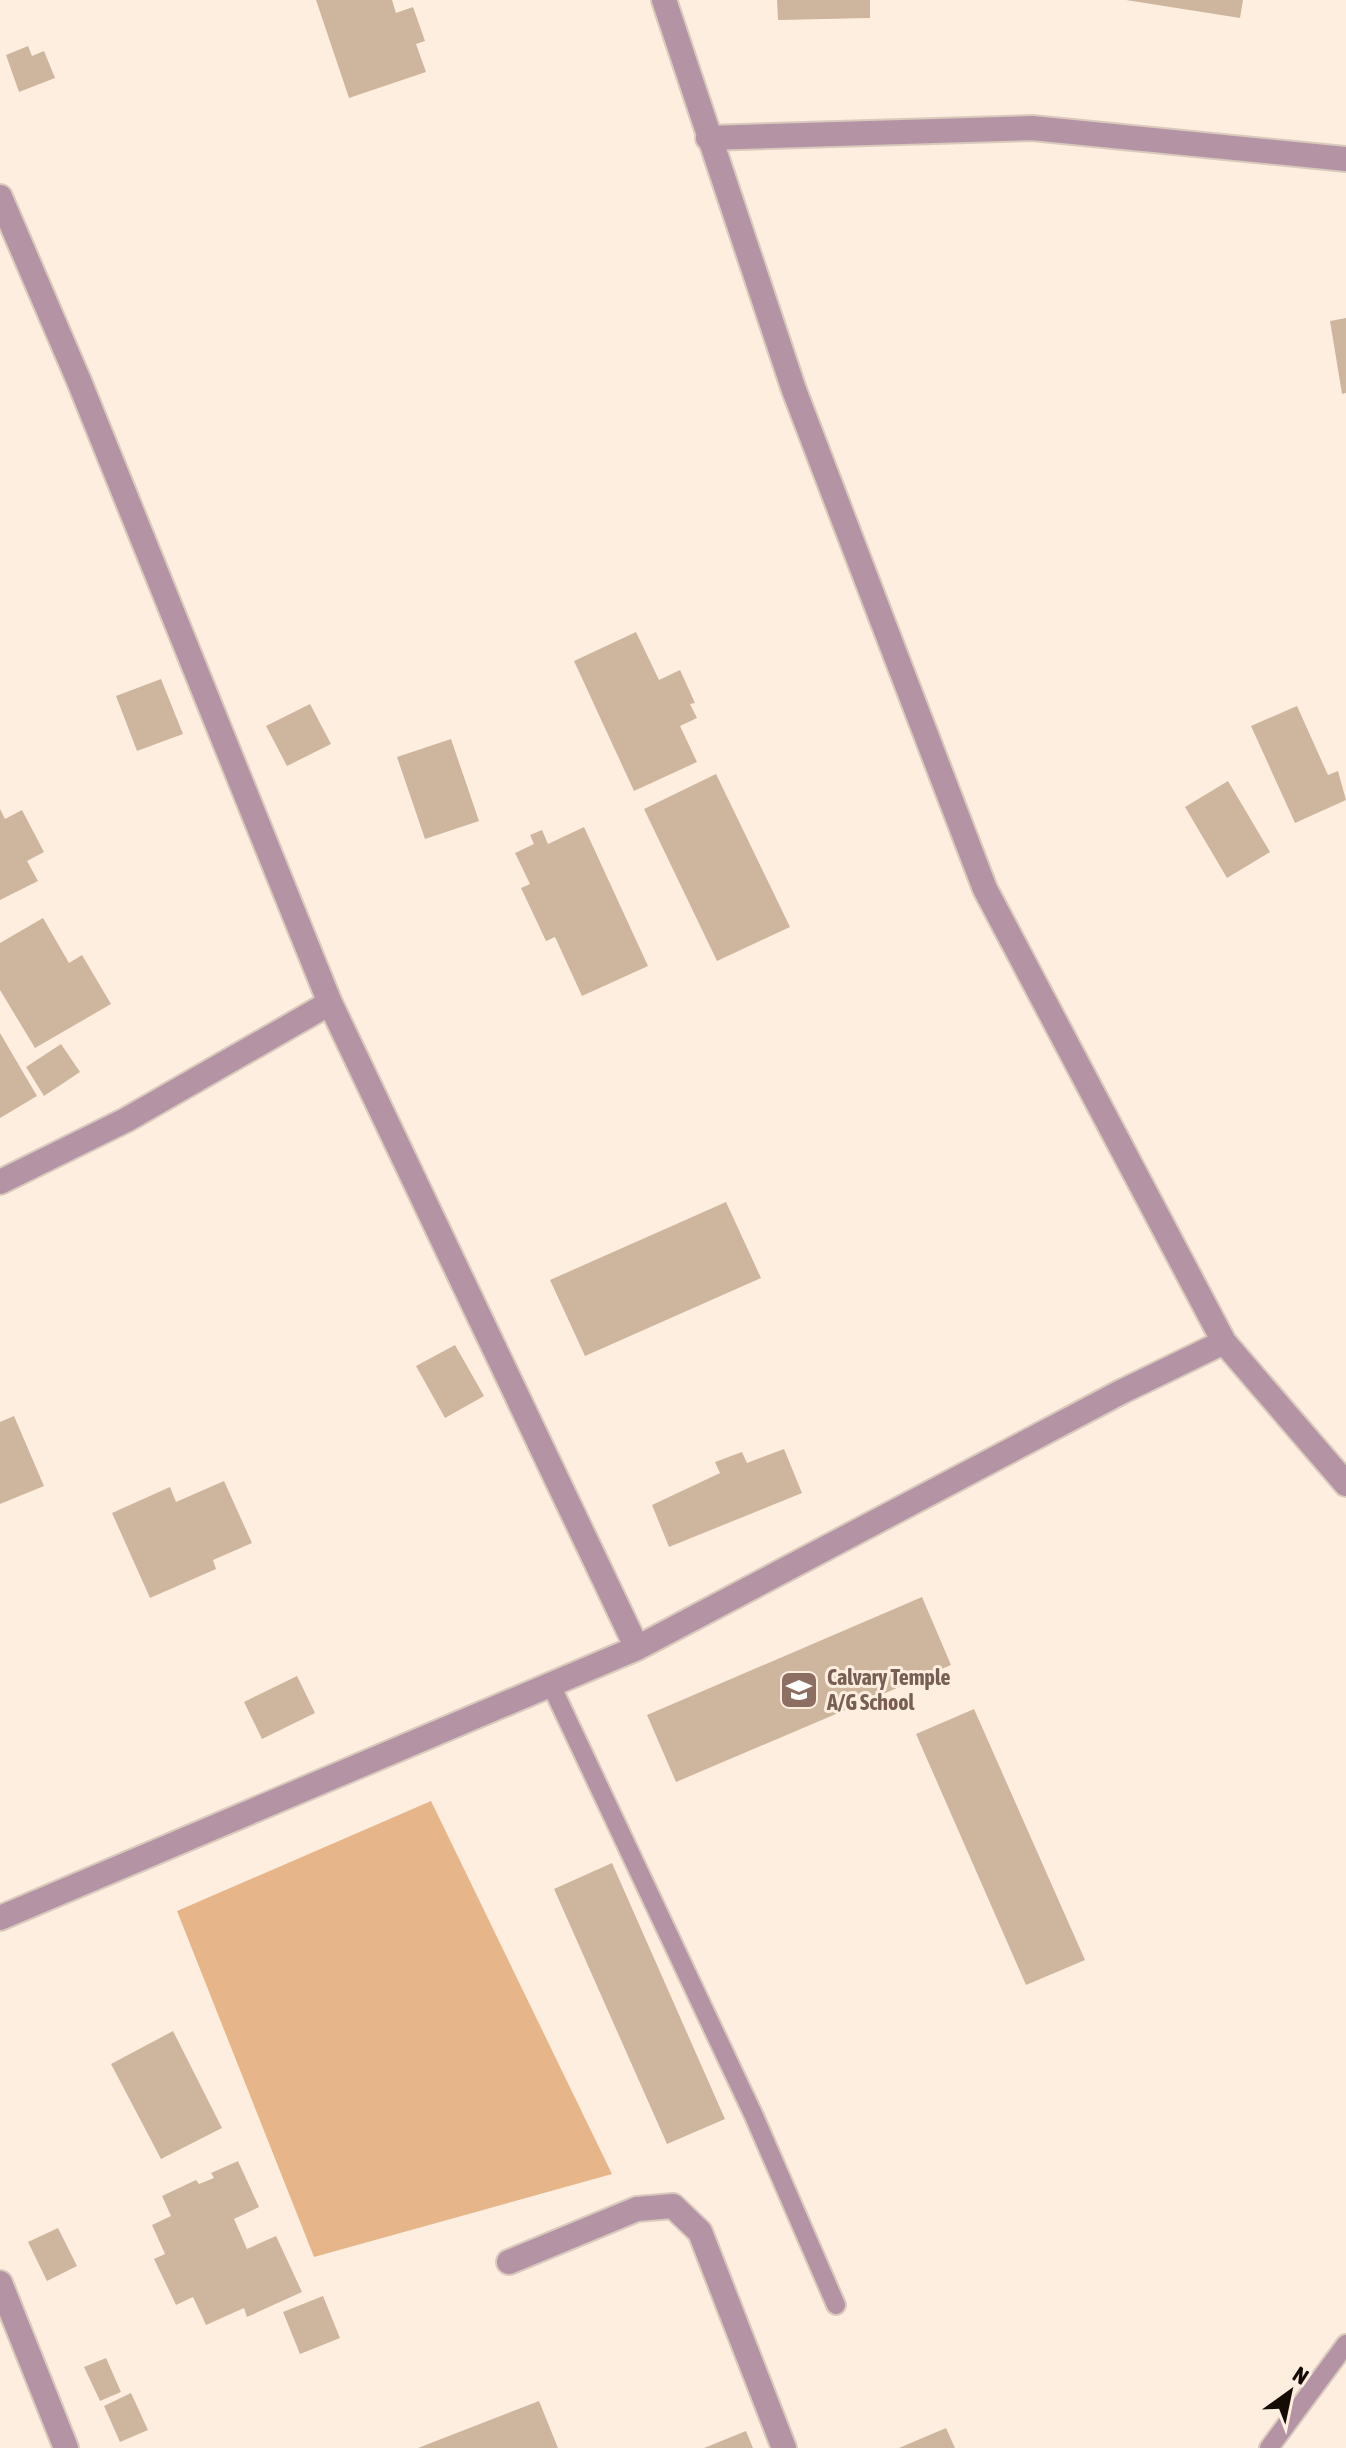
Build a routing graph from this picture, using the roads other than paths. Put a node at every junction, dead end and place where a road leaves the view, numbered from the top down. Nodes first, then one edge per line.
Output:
1 (664, 0) edge
2 (708, 138) junction
3 (1346, 159) edge
4 (0, 197) edge
5 (330, 1003) junction
6 (0, 1182) edge
7 (1224, 1342) junction
8 (1346, 1484) edge
9 (637, 1648) junction
10 (551, 1685) junction
11 (0, 1918) edge
12 (509, 2262) dead end
13 (0, 2283) edge
14 (836, 2305) dead end
15 (1346, 2344) edge
16 (66, 2448) edge
17 (784, 2448) edge
18 (1269, 2448) edge

1 - 2 street
2 - 3 street
2 - 7 street
4 - 5 street
5 - 6 street
5 - 9 street
7 - 8 street
7 - 9 street
9 - 10 street
10 - 11 street
10 - 14 lane
12 - 17 street
13 - 16 street
15 - 18 lane

